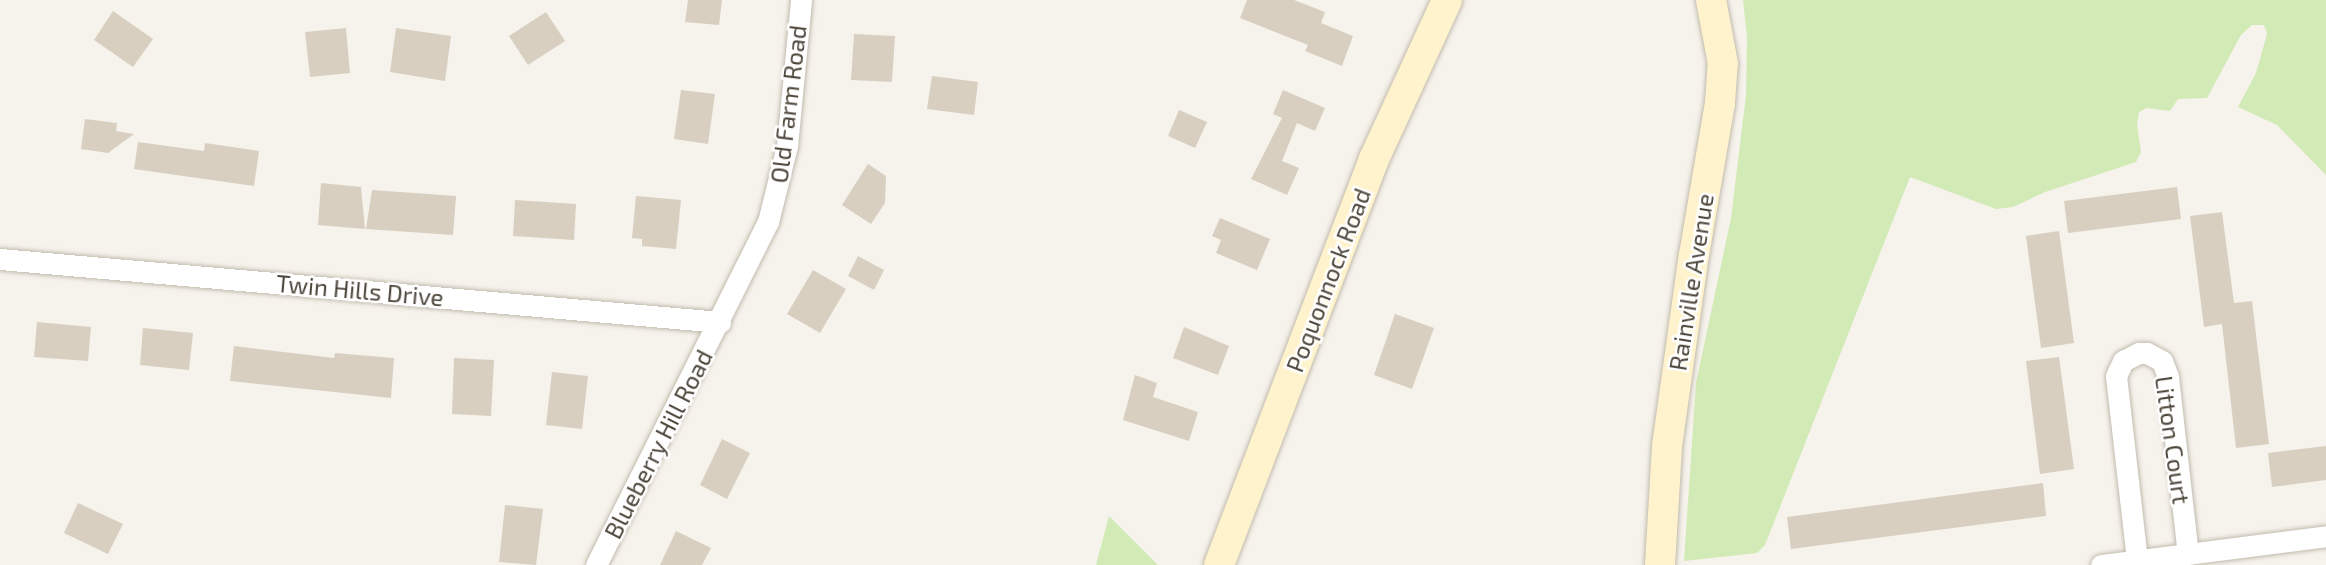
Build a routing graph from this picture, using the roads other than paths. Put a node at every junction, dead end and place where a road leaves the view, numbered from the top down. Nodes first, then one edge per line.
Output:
1 (801, 0) edge
2 (1447, 0) edge
3 (1711, 0) edge
4 (0, 259) edge
5 (720, 322) junction
6 (2326, 536) edge
7 (2188, 554) junction
8 (2137, 560) junction
9 (596, 565) edge
10 (1219, 565) edge
11 (1660, 565) edge
12 (2101, 565) edge

1 - 5 street, Old Farm Road
2 - 10 street, Poquonnock Road
3 - 11 street, Rainville Avenue
4 - 5 street, Twin Hills Drive
5 - 9 street, Blueberry Hill Road
6 - 7 street
7 - 8 street
7 - 8 street, Litton Court
8 - 12 street

